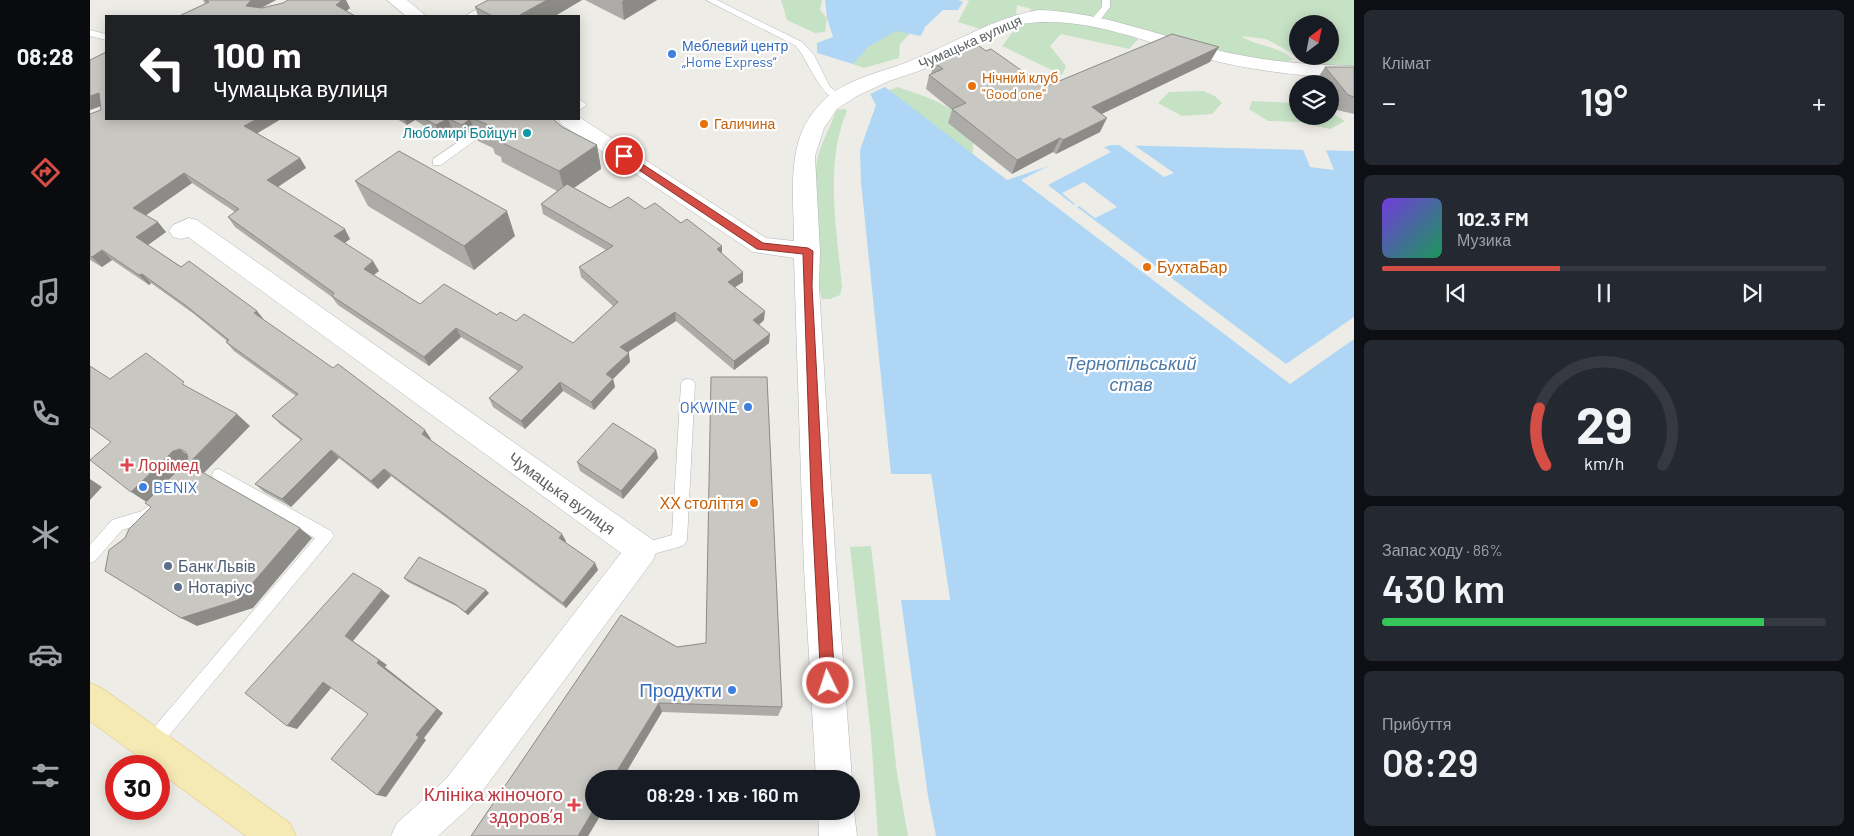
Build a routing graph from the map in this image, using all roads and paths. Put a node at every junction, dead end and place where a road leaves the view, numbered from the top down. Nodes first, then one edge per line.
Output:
1 (396, 0) edge
2 (499, 0) edge
3 (710, 0) edge
4 (1106, 0) edge
5 (490, 5) junction
6 (503, 12) edge
7 (416, 15) edge
8 (472, 15) edge
9 (1094, 22) junction
10 (90, 33) edge
11 (105, 36) edge
12 (1354, 72) edge
13 (846, 95) junction
14 (498, 120) edge
15 (570, 120) edge
16 (437, 162) dead end
17 (182, 230) dead end
18 (808, 251) junction
19 (688, 384) dead end
20 (219, 475) dead end
21 (167, 496) edge
22 (642, 550) junction
23 (90, 556) edge
24 (90, 700) edge
25 (151, 744) junction
26 (833, 770) edge
27 (837, 820) edge
28 (277, 836) edge
29 (410, 836) edge
30 (838, 836) edge

1 - 7 street
2 - 5 lane
3 - 13 lane
4 - 9 lane
5 - 6 lane
5 - 8 lane
9 - 12 street, Чумацька вулиця
9 - 13 street, Чумацька вулиця
10 - 11 lane
13 - 18 street, Чумацька вулиця
14 - 16 lane
15 - 18 street
17 - 22 street, Чумацька вулиця
18 - 26 street, Чумацька вулиця
19 - 22 lane
20 - 25 lane
21 - 23 lane
22 - 29 street
24 - 25 main road
25 - 28 main road
27 - 30 street

